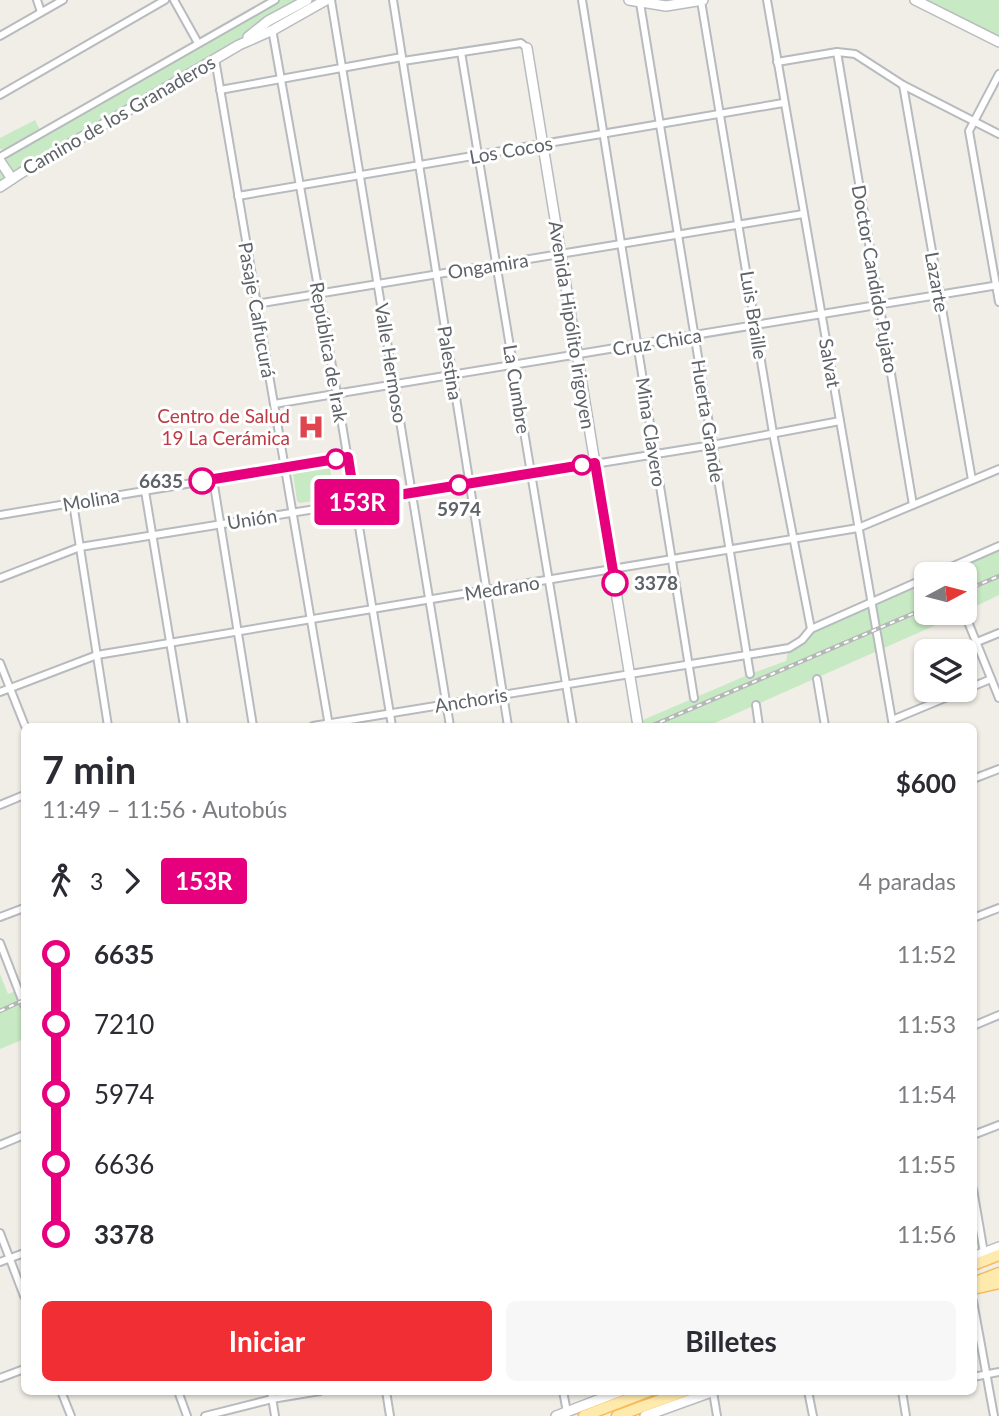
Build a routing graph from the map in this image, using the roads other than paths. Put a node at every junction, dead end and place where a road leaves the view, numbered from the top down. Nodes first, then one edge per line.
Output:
1 (37, 0) edge
2 (63, 0) edge
3 (165, 0) edge
4 (174, 0) edge
5 (275, 0) edge
6 (307, 0) edge
7 (329, 0) edge
8 (393, 0) edge
9 (582, 0) edge
10 (629, 0) edge
11 (702, 0) edge
12 (766, 0) edge
13 (915, 0) edge
14 (640, 3) junction
15 (41, 12) junction
16 (270, 26) junction
17 (0, 36) edge
18 (999, 42) edge
19 (198, 43) junction
20 (527, 48) joint
21 (461, 52) junction
22 (837, 52) junction
23 (215, 59) junction
24 (402, 59) junction
25 (777, 62) junction
26 (342, 67) junction
27 (999, 74) edge
28 (281, 80) junction
29 (902, 85) junction
30 (220, 90) junction
31 (0, 95) edge
32 (783, 103) junction
33 (720, 114) junction
34 (973, 119) junction
35 (660, 124) junction
36 (603, 134) junction
37 (999, 134) edge
38 (542, 144) junction
39 (478, 155) junction
40 (0, 159) edge
41 (419, 165) junction
42 (360, 175) junction
43 (12, 178) junction
44 (300, 186) junction
45 (0, 187) edge
46 (238, 196) junction
47 (803, 214) junction
48 (740, 224) junction
49 (678, 234) junction
50 (621, 244) junction
51 (561, 254) junction
52 (497, 264) junction
53 (436, 274) junction
54 (378, 284) junction
55 (998, 285) edge
56 (318, 294) junction
57 (940, 295) junction
58 (999, 302) edge
59 (256, 304) junction
60 (879, 306) junction
61 (821, 316) junction
62 (756, 326) junction
63 (695, 336) junction
64 (638, 345) junction
65 (576, 355) junction
66 (513, 365) junction
67 (452, 375) junction
68 (394, 384) junction
69 (337, 394) junction
70 (274, 404) junction
71 (840, 421) junction
72 (773, 433) junction
73 (712, 445) junction
74 (654, 454) junction
75 (348, 457) junction
76 (595, 463) junction
77 (284, 467) junction
78 (999, 469) edge
79 (531, 474) junction
80 (213, 479) junction
81 (972, 480) junction
82 (470, 484) junction
83 (145, 491) junction
84 (412, 493) junction
85 (355, 502) junction
86 (73, 503) junction
87 (913, 505) junction
88 (292, 513) junction
89 (0, 515) edge
90 (220, 524) junction
91 (858, 528) junction
92 (152, 535) junction
93 (793, 538) junction
94 (999, 546) edge
95 (80, 547) junction
96 (729, 550) junction
97 (672, 559) junction
98 (962, 562) edge
99 (612, 569) junction
100 (0, 579) edge
101 (549, 580) junction
102 (914, 583) edge
103 (486, 590) junction
104 (430, 600) junction
105 (871, 602) junction
106 (373, 609) junction
107 (310, 620) junction
108 (811, 629) junction
109 (238, 631) junction
110 (999, 633) edge
111 (977, 642) edge
112 (170, 643) junction
113 (977, 644) edge
114 (97, 655) junction
115 (746, 655) junction
116 (0, 663) edge
117 (689, 665) junction
118 (629, 674) junction
119 (750, 674) dead end
120 (817, 679) dead end
121 (991, 679) junction
122 (566, 685) junction
123 (10, 688) junction
124 (0, 692) edge
125 (503, 695) junction
126 (694, 698) dead end
127 (999, 698) edge
128 (447, 704) junction
129 (756, 705) dead end
130 (390, 713) junction
131 (24, 723) edge
132 (108, 723) edge
133 (183, 723) edge
134 (253, 723) edge
135 (328, 723) edge
136 (338, 723) edge
137 (392, 723) edge
138 (450, 723) edge
139 (508, 723) edge
140 (572, 723) edge
141 (637, 723) edge
142 (759, 723) edge
143 (824, 723) edge
144 (893, 723) edge
145 (999, 769) edge
146 (977, 777) edge
147 (21, 796) edge
148 (0, 805) edge
149 (999, 908) edge
150 (21, 909) edge
151 (977, 916) edge
152 (0, 917) edge
153 (0, 943) edge
154 (21, 997) edge
155 (999, 1015) edge
156 (977, 1024) edge
157 (999, 1125) edge
158 (977, 1133) edge
159 (21, 1136) edge
160 (0, 1145) edge
161 (977, 1212) edge
162 (0, 1233) edge
163 (999, 1247) edge
164 (984, 1252) junction
165 (21, 1253) edge
166 (977, 1255) edge
167 (999, 1255) edge
168 (10, 1258) junction
169 (0, 1262) edge
170 (977, 1263) edge
171 (999, 1273) edge
172 (977, 1281) edge
173 (999, 1283) edge
174 (21, 1288) edge
175 (977, 1290) edge
176 (977, 1322) edge
177 (21, 1369) edge
178 (999, 1372) edge
179 (987, 1374) junction
180 (977, 1376) edge
181 (0, 1378) edge
182 (63, 1395) edge
183 (179, 1395) edge
184 (271, 1395) edge
185 (387, 1395) edge
186 (564, 1395) edge
187 (610, 1395) edge
188 (639, 1395) edge
189 (674, 1395) edge
190 (703, 1395) edge
191 (714, 1395) edge
192 (809, 1395) edge
193 (903, 1395) edge
194 (567, 1412) junction
195 (657, 1414) edge
196 (71, 1416) edge
197 (187, 1416) edge
198 (205, 1416) edge
199 (275, 1416) edge
200 (390, 1416) edge
201 (556, 1416) edge
202 (584, 1416) edge
203 (617, 1416) edge
204 (645, 1416) edge
205 (717, 1416) edge
206 (813, 1416) edge
207 (906, 1416) edge
208 (994, 1416) edge

1 - 15 street
2 - 15 street
3 - 31 street
4 - 19 street
5 - 19 street
6 - 16 main road, Camino de los Granaderos
7 - 16 main road, Camino de los Granaderos
7 - 26 street, Valle Hermoso
8 - 24 street, Palestina
9 - 36 street, Mina Clavero
10 - 14 main road
11 - 14 main road
11 - 33 street, Luis Braille
12 - 25 street, Salvat
13 - 18 main road
14 - 35 street, Huerta Grande
15 - 17 street
16 - 23 main road, Camino de los Granaderos
16 - 28 street, República de Irak
19 - 40 street
20 - 21 street
20 - 38 main road, Avenida Hipólito Irigoyen
21 - 24 street
21 - 39 street, La Cumbre
22 - 25 street
22 - 29 street
22 - 60 street, Doctor Candido Pujato
23 - 30 street, Pasaje Calfucurá
23 - 43 main road, Camino de los Granaderos
24 - 26 street
24 - 41 street, Palestina
25 - 32 street, Salvat
26 - 28 street
26 - 42 street, Valle Hermoso
27 - 34 street
28 - 30 street
28 - 44 street, República de Irak
29 - 34 street
29 - 57 street, Lazarte
30 - 46 street, Pasaje Calfucurá
32 - 33 street, Los Cocos
32 - 47 street, Salvat
33 - 35 street, Los Cocos
33 - 48 street, Luis Braille
34 - 37 street
34 - 55 street
35 - 36 street, Los Cocos
35 - 49 street, Huerta Grande
36 - 38 street, Los Cocos
36 - 50 street, Mina Clavero
38 - 39 street, Los Cocos
38 - 51 main road, Avenida Hipólito Irigoyen
39 - 41 street, Los Cocos
39 - 52 street, La Cumbre
40 - 43 main road
41 - 42 street, Los Cocos
41 - 53 street, Palestina
42 - 44 street, Los Cocos
42 - 54 street, Valle Hermoso
43 - 45 main road, Camino de los Granaderos
44 - 46 street, Los Cocos
44 - 56 street, República de Irak
46 - 59 street, Pasaje Calfucurá
47 - 48 street, Ongamira
47 - 61 street, Salvat
48 - 49 street, Ongamira
48 - 62 street, Luis Braille
49 - 50 street, Ongamira
49 - 63 street, Huerta Grande
50 - 51 street, Ongamira
50 - 64 street, Mina Clavero
51 - 52 street, Ongamira
51 - 65 main road, Avenida Hipólito Irigoyen
52 - 53 street, Ongamira
52 - 66 street, La Cumbre
53 - 54 street, Ongamira
53 - 67 street, Palestina
54 - 56 street, Ongamira
54 - 68 street, Valle Hermoso
55 - 57 street, Cruz Chica
55 - 58 street
56 - 59 street, Ongamira
56 - 69 street, República de Irak
57 - 60 street, Cruz Chica
57 - 81 street, Lazarte
59 - 70 street, Pasaje Calfucurá
60 - 61 street, Cruz Chica
60 - 87 street, Doctor Candido Pujato
61 - 62 street, Cruz Chica
61 - 71 street, Salvat
62 - 63 street, Cruz Chica
62 - 72 street, Luis Braille
63 - 64 street, Cruz Chica
63 - 73 street, Huerta Grande
64 - 65 street, Cruz Chica
64 - 74 street, Mina Clavero
65 - 66 street, Cruz Chica
65 - 76 main road, Avenida Hipólito Irigoyen
66 - 67 street, Cruz Chica
66 - 79 street, La Cumbre
67 - 68 street, Cruz Chica
67 - 82 street, Palestina
68 - 69 street, Cruz Chica
68 - 84 street, Valle Hermoso
69 - 70 street, Cruz Chica
69 - 75 street, República de Irak
70 - 77 street, Pasaje Calfucurá
71 - 72 street, Unión
71 - 91 street, Salvat
72 - 73 street, Unión
72 - 93 street, Luis Braille
73 - 74 street, Unión
73 - 96 street, Huerta Grande
74 - 76 street, Unión
74 - 97 street, Mina Clavero
75 - 77 street, Molina
75 - 85 street, República de Irak
76 - 79 street, Unión
76 - 99 main road, Avenida Hipólito Irigoyen
77 - 80 street, Molina
77 - 88 street, Pasaje Calfucurá
78 - 81 street, Medrano
79 - 82 street, Unión
79 - 101 street, La Cumbre
80 - 83 street, Molina
80 - 90 street
81 - 87 street, Medrano
82 - 84 street, Unión
82 - 103 street, Palestina
83 - 86 street, Molina
83 - 92 street
84 - 85 street, Unión
84 - 104 street, Valle Hermoso
85 - 88 street, Unión
85 - 106 street, República de Irak
86 - 89 street, Molina
86 - 95 street
87 - 91 street, Medrano
88 - 90 street, Unión
88 - 107 street, Pasaje Calfucurá
90 - 92 street, Unión
90 - 109 street
91 - 93 street, Medrano
91 - 105 street, Salvat
92 - 95 street, Unión
92 - 112 street
93 - 96 street, Medrano
93 - 108 street, Luis Braille
94 - 98 street
95 - 100 street, Unión
95 - 114 street
96 - 97 street, Medrano
96 - 115 street, Huerta Grande
97 - 99 street, Medrano
97 - 117 street, Mina Clavero
99 - 101 street, Medrano
99 - 118 main road, Avenida Hipólito Irigoyen
101 - 103 street, Medrano
101 - 122 street, La Cumbre
102 - 105 street, Anchoris
103 - 104 street, Medrano
103 - 125 street, Palestina
104 - 106 street, Medrano
104 - 128 street, Valle Hermoso
105 - 108 street, Anchoris
105 - 144 street, Salvat
106 - 107 street, Medrano
106 - 130 street, República de Irak
107 - 109 street, Medrano
107 - 135 street, Pasaje Calfucurá
108 - 115 street, Anchoris
109 - 112 street, Medrano
109 - 134 street
110 - 111 street
112 - 114 street, Medrano
112 - 133 street
113 - 121 street
114 - 123 street, Medrano
114 - 132 street
115 - 117 street, Anchoris
115 - 119 street, Huerta Grande
116 - 123 street
117 - 118 street, Anchoris
117 - 126 street, Mina Clavero
118 - 122 street, Anchoris
118 - 141 main road, Avenida Hipólito Irigoyen
120 - 143 street
121 - 127 street
121 - 144 street
122 - 125 street, Anchoris
122 - 140 street, La Cumbre
123 - 124 street, Medrano
123 - 131 street
125 - 128 street, Anchoris
125 - 139 street, Palestina
128 - 130 street, Anchoris
128 - 138 street, Valle Hermoso
129 - 142 street
130 - 136 street, Anchoris
130 - 137 street, República de Irak
145 - 146 street
147 - 148 street
149 - 151 street
150 - 152 street
153 - 154 street
155 - 156 street
157 - 158 street
159 - 160 street
161 - 164 street
162 - 168 street
163 - 164 main road
164 - 166 main road
165 - 168 street
167 - 170 main road
168 - 169 street
168 - 174 street
171 - 172 main road
173 - 175 main road
176 - 179 street
177 - 181 street
178 - 179 street
179 - 180 street
179 - 208 street
182 - 196 street
183 - 197 street
184 - 198 street
184 - 199 street
185 - 200 street
186 - 194 street
187 - 194 main road
188 - 202 main road
189 - 203 main road
190 - 195 main road
191 - 205 street
192 - 206 street
193 - 207 street
194 - 201 main road
195 - 204 main road

